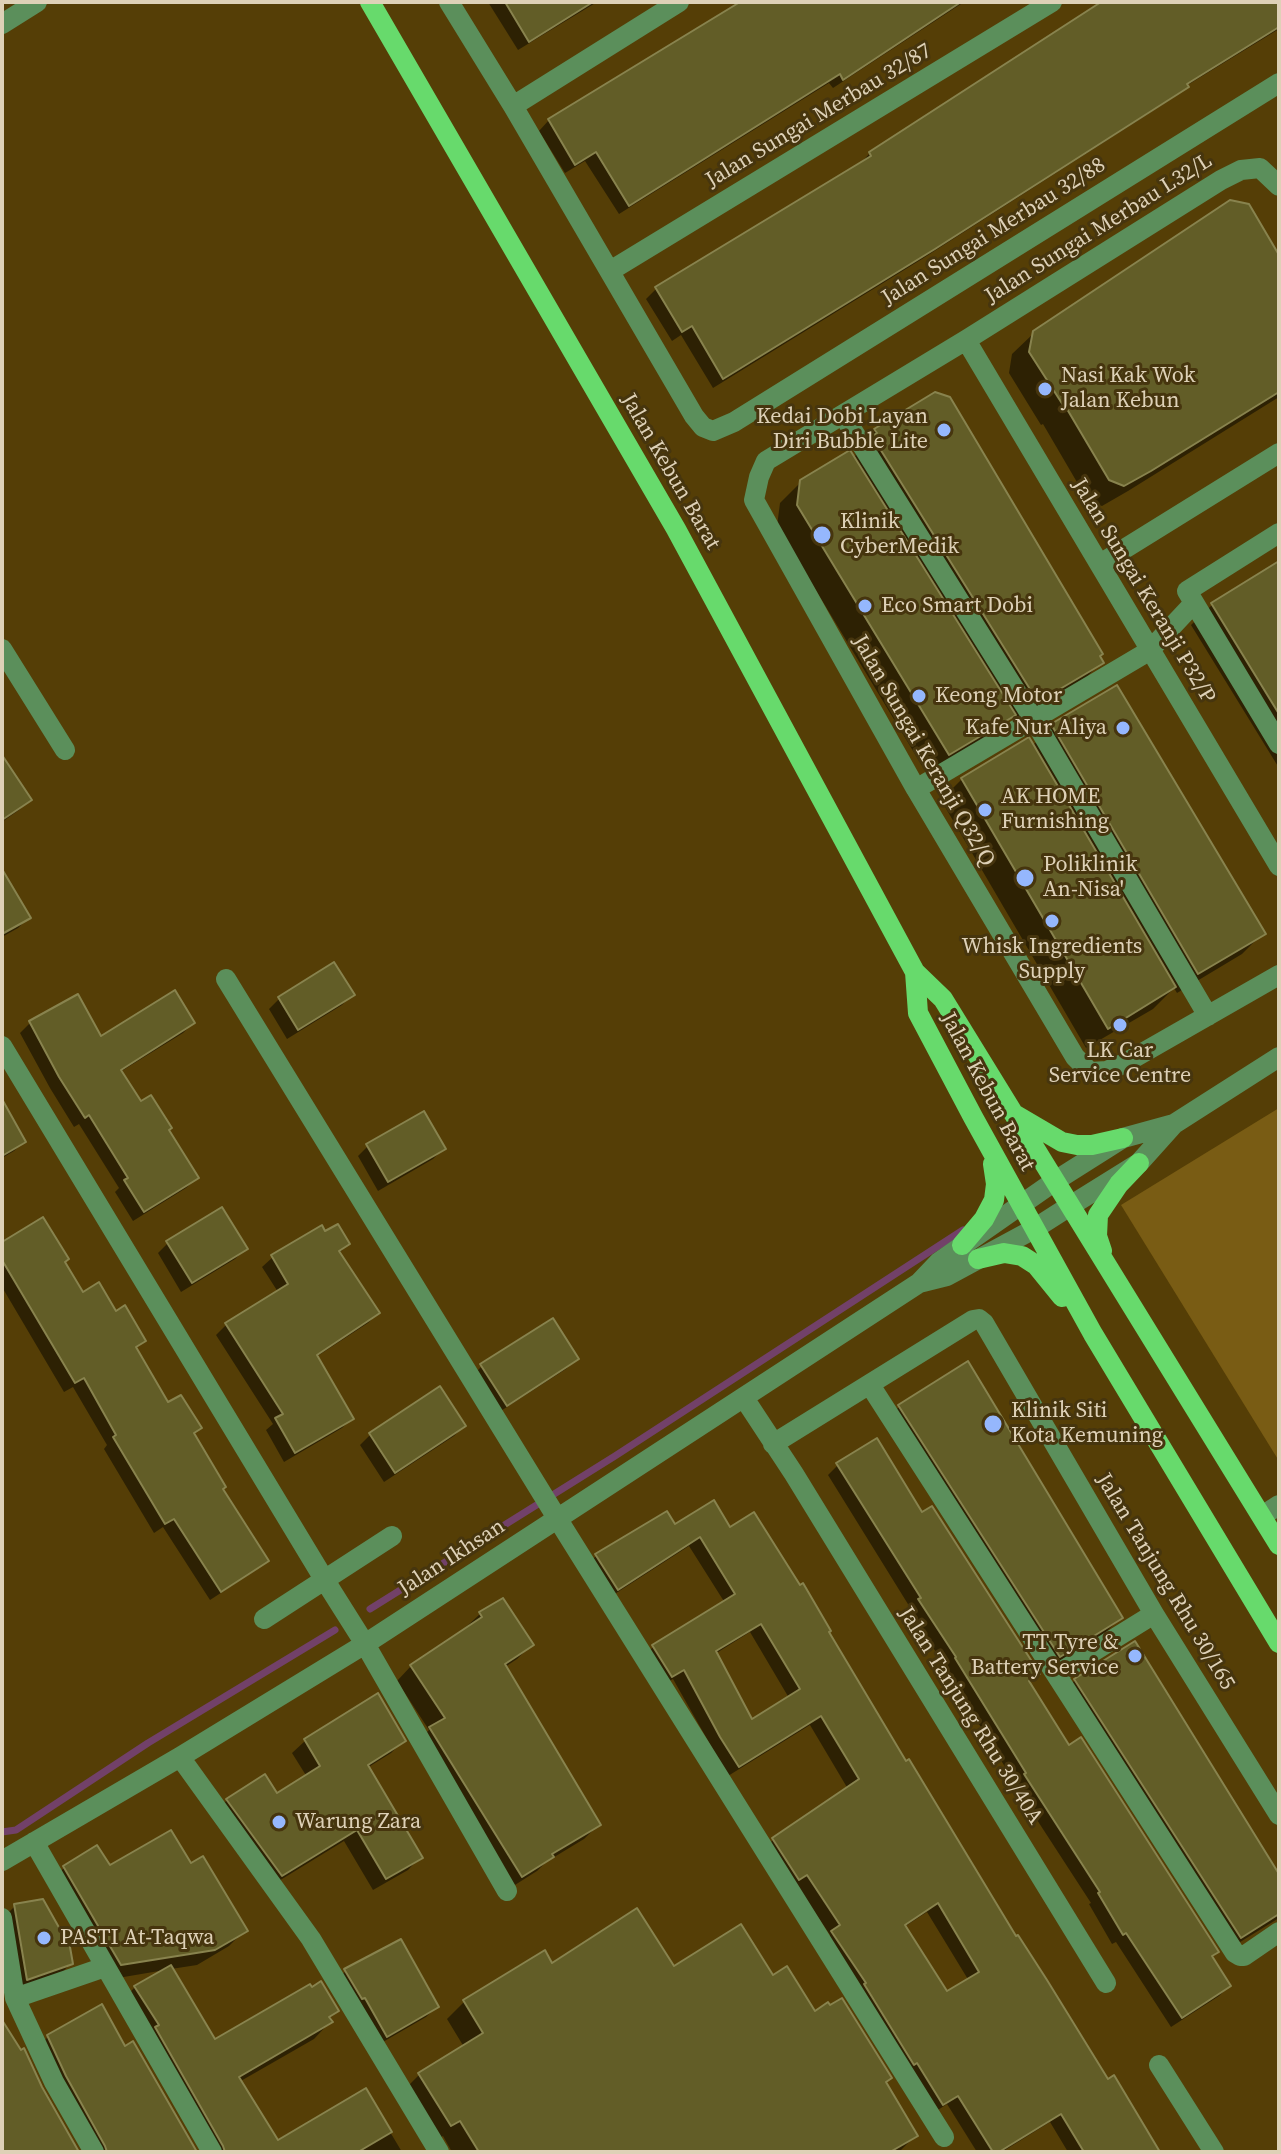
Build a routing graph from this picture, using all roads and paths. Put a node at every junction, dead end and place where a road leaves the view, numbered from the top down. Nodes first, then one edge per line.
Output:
1 (37, 2) edge
2 (370, 2) edge
3 (449, 2) edge
4 (679, 2) edge
5 (1052, 2) edge
6 (2, 24) edge
7 (1279, 83) edge
8 (513, 106) junction
9 (1279, 186) edge
10 (610, 271) junction
11 (966, 340) junction
12 (843, 415) junction
13 (1279, 453) edge
14 (1279, 533) edge
15 (1100, 564) junction
16 (1194, 603) junction
17 (2, 649) edge
18 (1149, 651) junction
19 (1034, 720) junction
20 (1279, 744) edge
21 (65, 750) dead end
22 (916, 789) junction
23 (1279, 866) edge
24 (915, 972) junction
25 (1279, 975) edge
26 (226, 979) dead end
27 (1208, 1016) junction
28 (2, 1046) edge
29 (1279, 1057) edge
30 (1012, 1112) junction
31 (973, 1117) junction
32 (1174, 1124) junction
33 (1123, 1138) junction
34 (1139, 1163) junction
35 (1055, 1181) junction
36 (1021, 1203) junction
37 (1070, 1206) junction
38 (1034, 1229) junction
39 (962, 1245) junction
40 (978, 1259) junction
41 (1110, 1272) junction
42 (919, 1283) junction
43 (1093, 1334) junction
44 (870, 1385) junction
45 (744, 1398) junction
46 (773, 1444) junction
47 (1270, 1510) edge
48 (554, 1512) junction
49 (392, 1536) dead end
50 (1279, 1545) edge
51 (324, 1579) junction
52 (1154, 1614) junction
53 (264, 1619) dead end
54 (1279, 1643) edge
55 (365, 1644) junction
56 (1057, 1674) junction
57 (180, 1757) junction
58 (1279, 1815) edge
59 (34, 1842) junction
60 (2, 1861) edge
61 (507, 1891) dead end
62 (2, 1918) edge
63 (1279, 1932) edge
64 (105, 1967) junction
65 (1106, 1983) dead end
66 (15, 1998) junction
67 (1159, 2065) dead end
68 (944, 2137) dead end
69 (94, 2152) edge
70 (212, 2152) edge
71 (439, 2152) edge
72 (1214, 2152) edge

1 - 6 street
2 - 24 main road, Jalan Kebun Barat
3 - 8 street
4 - 8 street
5 - 10 street, Jalan Sungai Merbau 32/87
7 - 10 street, Jalan Sungai Merbau 32/88
8 - 10 street
9 - 11 street, Jalan Sungai Merbau L32/L
11 - 12 street, Jalan Sungai Keranji Q32/Q
11 - 15 street, Jalan Sungai Keranji P32/P
12 - 19 street
12 - 22 street, Jalan Sungai Keranji Q32/Q
13 - 15 street
14 - 16 street
15 - 18 street, Jalan Sungai Keranji P32/P
16 - 18 street
16 - 20 street
17 - 21 street
18 - 19 street
18 - 23 street, Jalan Sungai Keranji P32/P
19 - 22 street
19 - 27 street
22 - 27 street, Jalan Sungai Keranji Q32/Q
24 - 30 main road, Jalan Kebun Barat
24 - 31 main road, Jalan Kebun Barat
25 - 27 street, Jalan Sungai Keranji Q32/Q
26 - 48 street
28 - 51 street
29 - 32 street
30 - 33 main road
30 - 35 main road, Jalan Kebun Barat
31 - 36 main road, Jalan Kebun Barat
31 - 39 main road
32 - 33 street, Jalan Ikhsan
32 - 34 street, Jalan Ikhsan
33 - 35 street, Jalan Ikhsan
34 - 37 street, Jalan Ikhsan
34 - 41 main road
35 - 36 street, Jalan Ikhsan
35 - 37 main road, Jalan Kebun Barat
36 - 38 main road, Jalan Kebun Barat
36 - 39 street, Jalan Ikhsan
37 - 38 street, Jalan Ikhsan
37 - 41 main road, Jalan Kebun Barat
38 - 40 street, Jalan Ikhsan
38 - 43 main road, Jalan Kebun Barat
39 - 42 street, Jalan Ikhsan
40 - 42 street, Jalan Ikhsan
40 - 43 main road
41 - 47 main road
42 - 45 street, Jalan Ikhsan
43 - 54 main road
44 - 46 street, Jalan Tanjung Rhu 30/165
44 - 52 street, Jalan Tanjung Rhu 30/165
44 - 56 street
45 - 46 street, Jalan Tanjung Rhu 30/40A
45 - 48 street, Jalan Ikhsan
46 - 65 street, Jalan Tanjung Rhu 30/40A
47 - 50 main road
48 - 55 street, Jalan Ikhsan
48 - 68 street
49 - 51 street
51 - 53 street
51 - 55 street
52 - 56 street
52 - 58 street, Jalan Tanjung Rhu 30/165
55 - 57 street, Jalan Ikhsan
55 - 61 street
56 - 63 street
57 - 59 street, Jalan Ikhsan
57 - 71 street
59 - 60 street, Jalan Ikhsan
59 - 64 street
62 - 66 street
64 - 66 street
64 - 70 street
66 - 69 street
67 - 72 street

